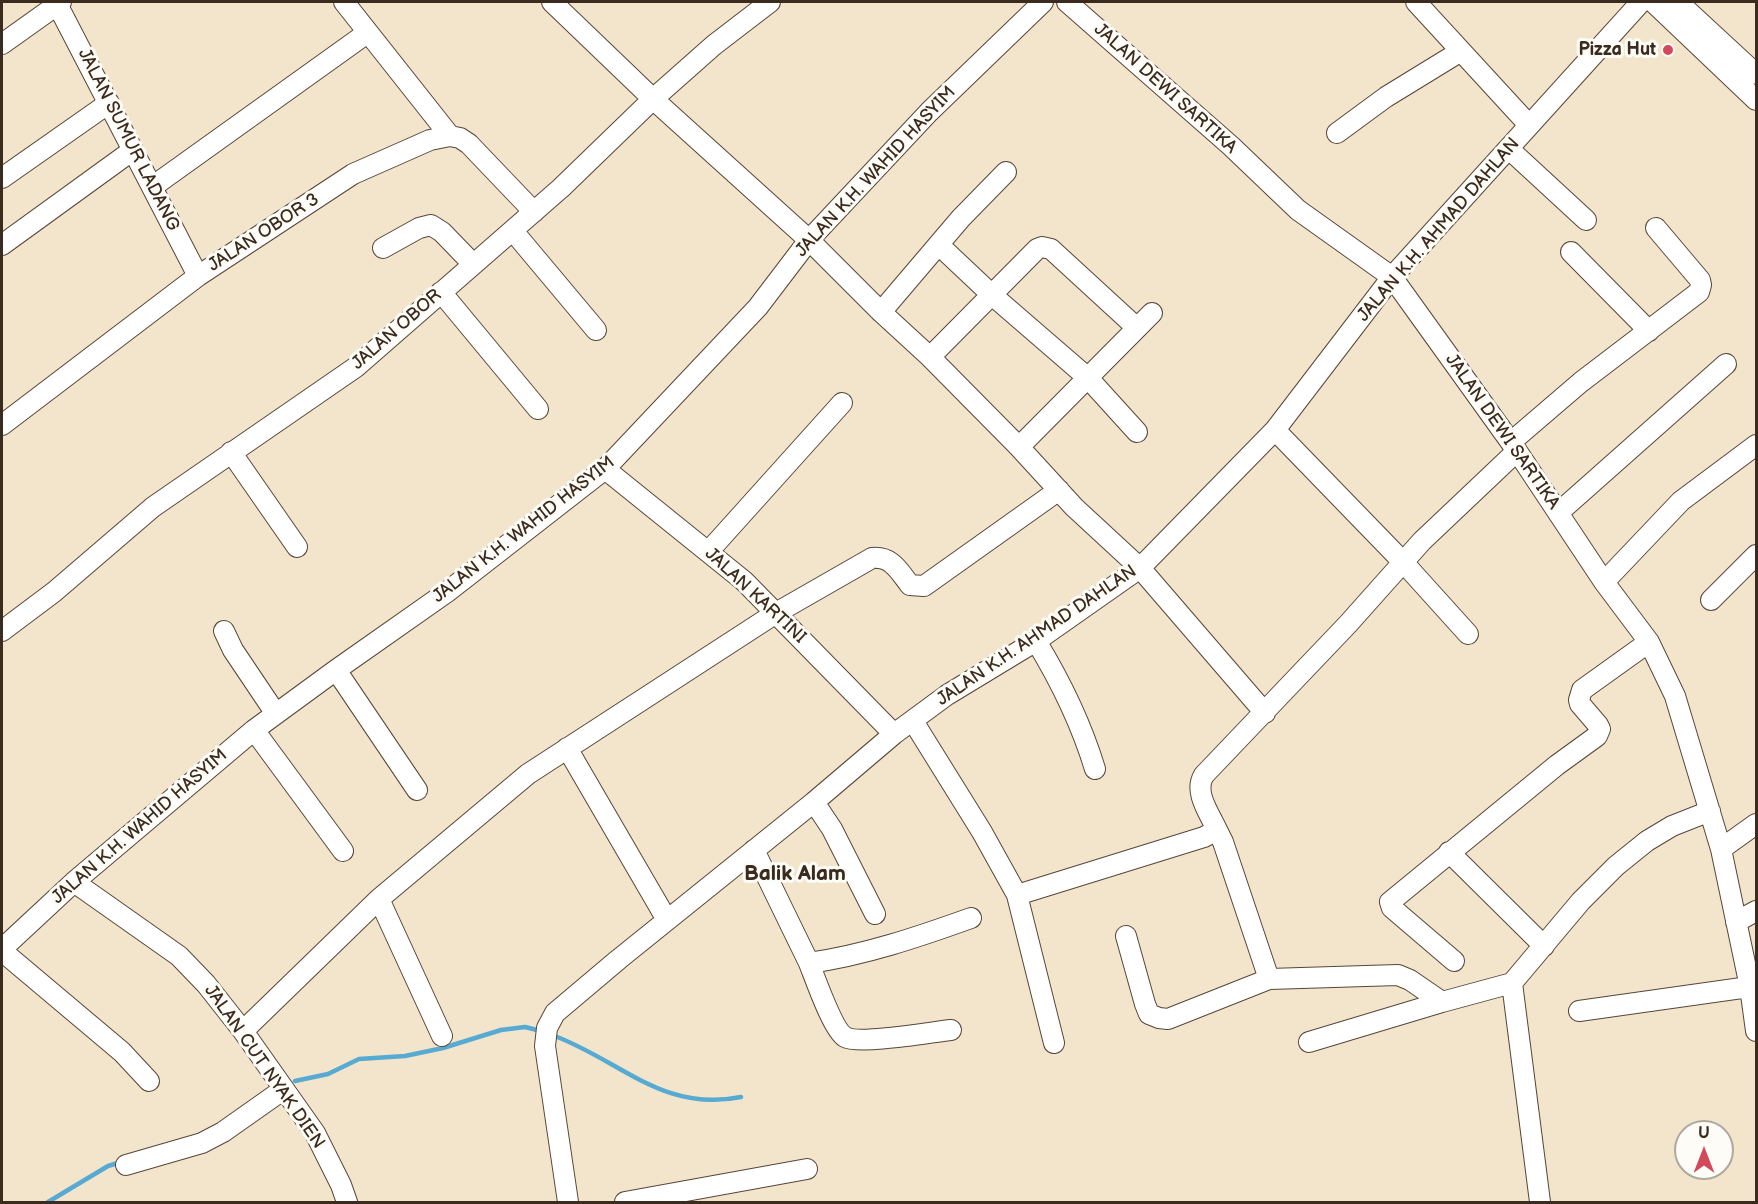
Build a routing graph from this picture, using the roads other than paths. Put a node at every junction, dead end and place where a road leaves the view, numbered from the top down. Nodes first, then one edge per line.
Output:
1 (344, 2) edge
2 (552, 2) edge
3 (770, 2) edge
4 (1043, 2) edge
5 (1067, 2) edge
6 (1416, 2) edge
7 (1641, 2) edge
8 (1653, 2) edge
9 (1678, 2) edge
10 (59, 3) edge
11 (367, 33) junction
12 (2, 44) edge
13 (1461, 51) junction
14 (1756, 74) edge
15 (653, 99) junction
16 (1756, 100) edge
17 (109, 103) junction
18 (1529, 125) junction
19 (1337, 133) dead end
20 (450, 136) junction
21 (1509, 149) junction
22 (133, 150) junction
23 (1006, 172) dead end
24 (2, 178) edge
25 (152, 187) junction
26 (534, 212) junction
27 (1586, 220) dead end
28 (1656, 228) dead end
29 (513, 231) junction
30 (809, 240) junction
31 (2, 245) edge
32 (940, 246) junction
33 (383, 248) dead end
34 (1570, 252) dead end
35 (473, 264) junction
36 (198, 276) junction
37 (1392, 278) junction
38 (441, 292) junction
39 (992, 295) junction
40 (881, 312) junction
41 (1152, 313) dead end
42 (1137, 328) junction
43 (596, 330) dead end
44 (1649, 331) junction
45 (930, 357) junction
46 (1726, 364) dead end
47 (1088, 378) junction
48 (842, 403) dead end
49 (538, 408) dead end
50 (2, 425) edge
51 (1275, 430) junction
52 (1137, 432) dead end
53 (1756, 445) edge
54 (1019, 447) junction
55 (1514, 447) junction
56 (231, 452) junction
57 (605, 469) junction
58 (1059, 490) junction
59 (1558, 513) junction
60 (297, 547) dead end
61 (708, 552) junction
62 (1756, 555) edge
63 (1403, 562) junction
64 (1140, 568) junction
65 (1604, 582) junction
66 (1711, 600) dead end
67 (776, 613) junction
68 (2, 631) edge
69 (224, 631) dead end
70 (1468, 634) dead end
71 (1036, 641) junction
72 (1649, 642) junction
73 (336, 670) junction
74 (1265, 713) junction
75 (276, 714) junction
76 (913, 721) junction
77 (254, 730) junction
78 (894, 734) junction
79 (567, 748) junction
80 (1095, 769) dead end
81 (417, 790) dead end
82 (814, 802) junction
83 (1710, 812) junction
84 (1756, 824) edge
85 (1217, 830) junction
86 (1721, 849) junction
87 (754, 850) junction
88 (343, 851) dead end
89 (1449, 852) junction
90 (74, 882) junction
91 (1017, 895) junction
92 (379, 899) junction
93 (1756, 911) edge
94 (875, 914) dead end
95 (971, 918) dead end
96 (667, 920) junction
97 (1736, 922) junction
98 (1126, 936) dead end
99 (1544, 946) junction
100 (2, 950) edge
101 (1454, 961) dead end
102 (809, 963) junction
103 (1269, 979) junction
104 (1512, 983) junction
105 (1753, 986) edge
106 (1442, 1002) junction
107 (1579, 1011) dead end
108 (243, 1030) junction
109 (951, 1030) dead end
110 (1756, 1031) edge
111 (442, 1036) dead end
112 (1309, 1042) dead end
113 (1054, 1043) dead end
114 (149, 1081) dead end
115 (284, 1089) junction
116 (126, 1165) dead end
117 (807, 1169) dead end
118 (347, 1203) edge
119 (568, 1203) edge
120 (625, 1203) edge
121 (1540, 1203) edge

1 - 11 street
2 - 15 street
3 - 15 street, JALAN OBOR
4 - 30 street, JALAN K.H. WAHID HASYIM
5 - 37 street, JALAN DEWI SARTIKA
6 - 13 street
7 - 18 street, JALAN K.H. AHMAD DAHLAN
8 - 16 street
9 - 14 street
10 - 12 street
10 - 17 street, JALAN SUMUR LADANG
11 - 20 street
11 - 25 street
13 - 18 street
13 - 19 street
15 - 26 street, JALAN OBOR
15 - 30 street
17 - 22 street, JALAN SUMUR LADANG
17 - 24 street
18 - 21 street, JALAN K.H. AHMAD DAHLAN
20 - 26 street
20 - 36 street, JALAN OBOR 3
21 - 27 street
21 - 37 street, JALAN K.H. AHMAD DAHLAN
22 - 25 street, JALAN SUMUR LADANG
22 - 31 street
23 - 32 street
25 - 36 street, JALAN SUMUR LADANG
26 - 29 street, JALAN OBOR
28 - 44 street
29 - 35 street, JALAN OBOR
29 - 43 street
30 - 40 street
30 - 57 street, JALAN K.H. WAHID HASYIM
32 - 39 street
32 - 40 street
33 - 35 street
34 - 44 street
35 - 38 street, JALAN OBOR
36 - 50 street, JALAN OBOR 3
37 - 51 street, JALAN K.H. AHMAD DAHLAN
37 - 55 street, JALAN DEWI SARTIKA
38 - 49 street
38 - 56 street, JALAN OBOR
39 - 42 street
39 - 45 street
39 - 47 street
40 - 45 street
41 - 42 street
42 - 47 street
44 - 55 street
45 - 54 street
46 - 59 street
47 - 52 street
47 - 54 street
48 - 61 street
51 - 63 street
51 - 64 street, JALAN K.H. AHMAD DAHLAN
53 - 65 street
54 - 58 street
55 - 59 street, JALAN DEWI SARTIKA
55 - 63 street
56 - 60 street
56 - 68 street, JALAN OBOR
57 - 61 street, JALAN KARTINI
57 - 73 street, JALAN K.H. WAHID HASYIM
58 - 64 street
58 - 67 street
59 - 65 street, JALAN DEWI SARTIKA
61 - 67 street, JALAN KARTINI
62 - 66 street
63 - 70 street
63 - 74 street
64 - 71 street, JALAN K.H. AHMAD DAHLAN
64 - 74 street
65 - 72 street, JALAN DEWI SARTIKA
67 - 78 street, JALAN KARTINI
67 - 79 street
69 - 75 street
71 - 76 street, JALAN K.H. AHMAD DAHLAN
71 - 80 street
72 - 83 street, JALAN DEWI SARTIKA
72 - 89 street
73 - 75 street, JALAN K.H. WAHID HASYIM
73 - 81 street
74 - 85 street
75 - 77 street, JALAN K.H. WAHID HASYIM
76 - 78 street, JALAN K.H. AHMAD DAHLAN
76 - 91 street
77 - 88 street
77 - 90 street, JALAN K.H. WAHID HASYIM
78 - 82 street, JALAN K.H. AHMAD DAHLAN
79 - 92 street
79 - 96 street
82 - 87 street, JALAN K.H. AHMAD DAHLAN
82 - 94 street
83 - 86 street, JALAN DEWI SARTIKA
83 - 99 street
84 - 86 street
85 - 91 street
85 - 103 street
86 - 97 street, JALAN DEWI SARTIKA
87 - 96 street, JALAN K.H. AHMAD DAHLAN
87 - 102 street
89 - 99 street
89 - 101 street
90 - 100 street, JALAN K.H. WAHID HASYIM
90 - 108 street, JALAN CUT NYAK DIEN
91 - 113 street
92 - 108 street
92 - 111 street
93 - 97 street
95 - 102 street
96 - 119 street, JALAN K.H. AHMAD DAHLAN
97 - 105 street, JALAN DEWI SARTIKA
98 - 103 street
99 - 104 street
100 - 114 street
102 - 109 street
103 - 106 street
104 - 106 street
104 - 121 street
105 - 107 street
105 - 110 street, JALAN DEWI SARTIKA
106 - 112 street
108 - 115 street, JALAN CUT NYAK DIEN
115 - 116 street
115 - 118 street, JALAN CUT NYAK DIEN
117 - 120 street

